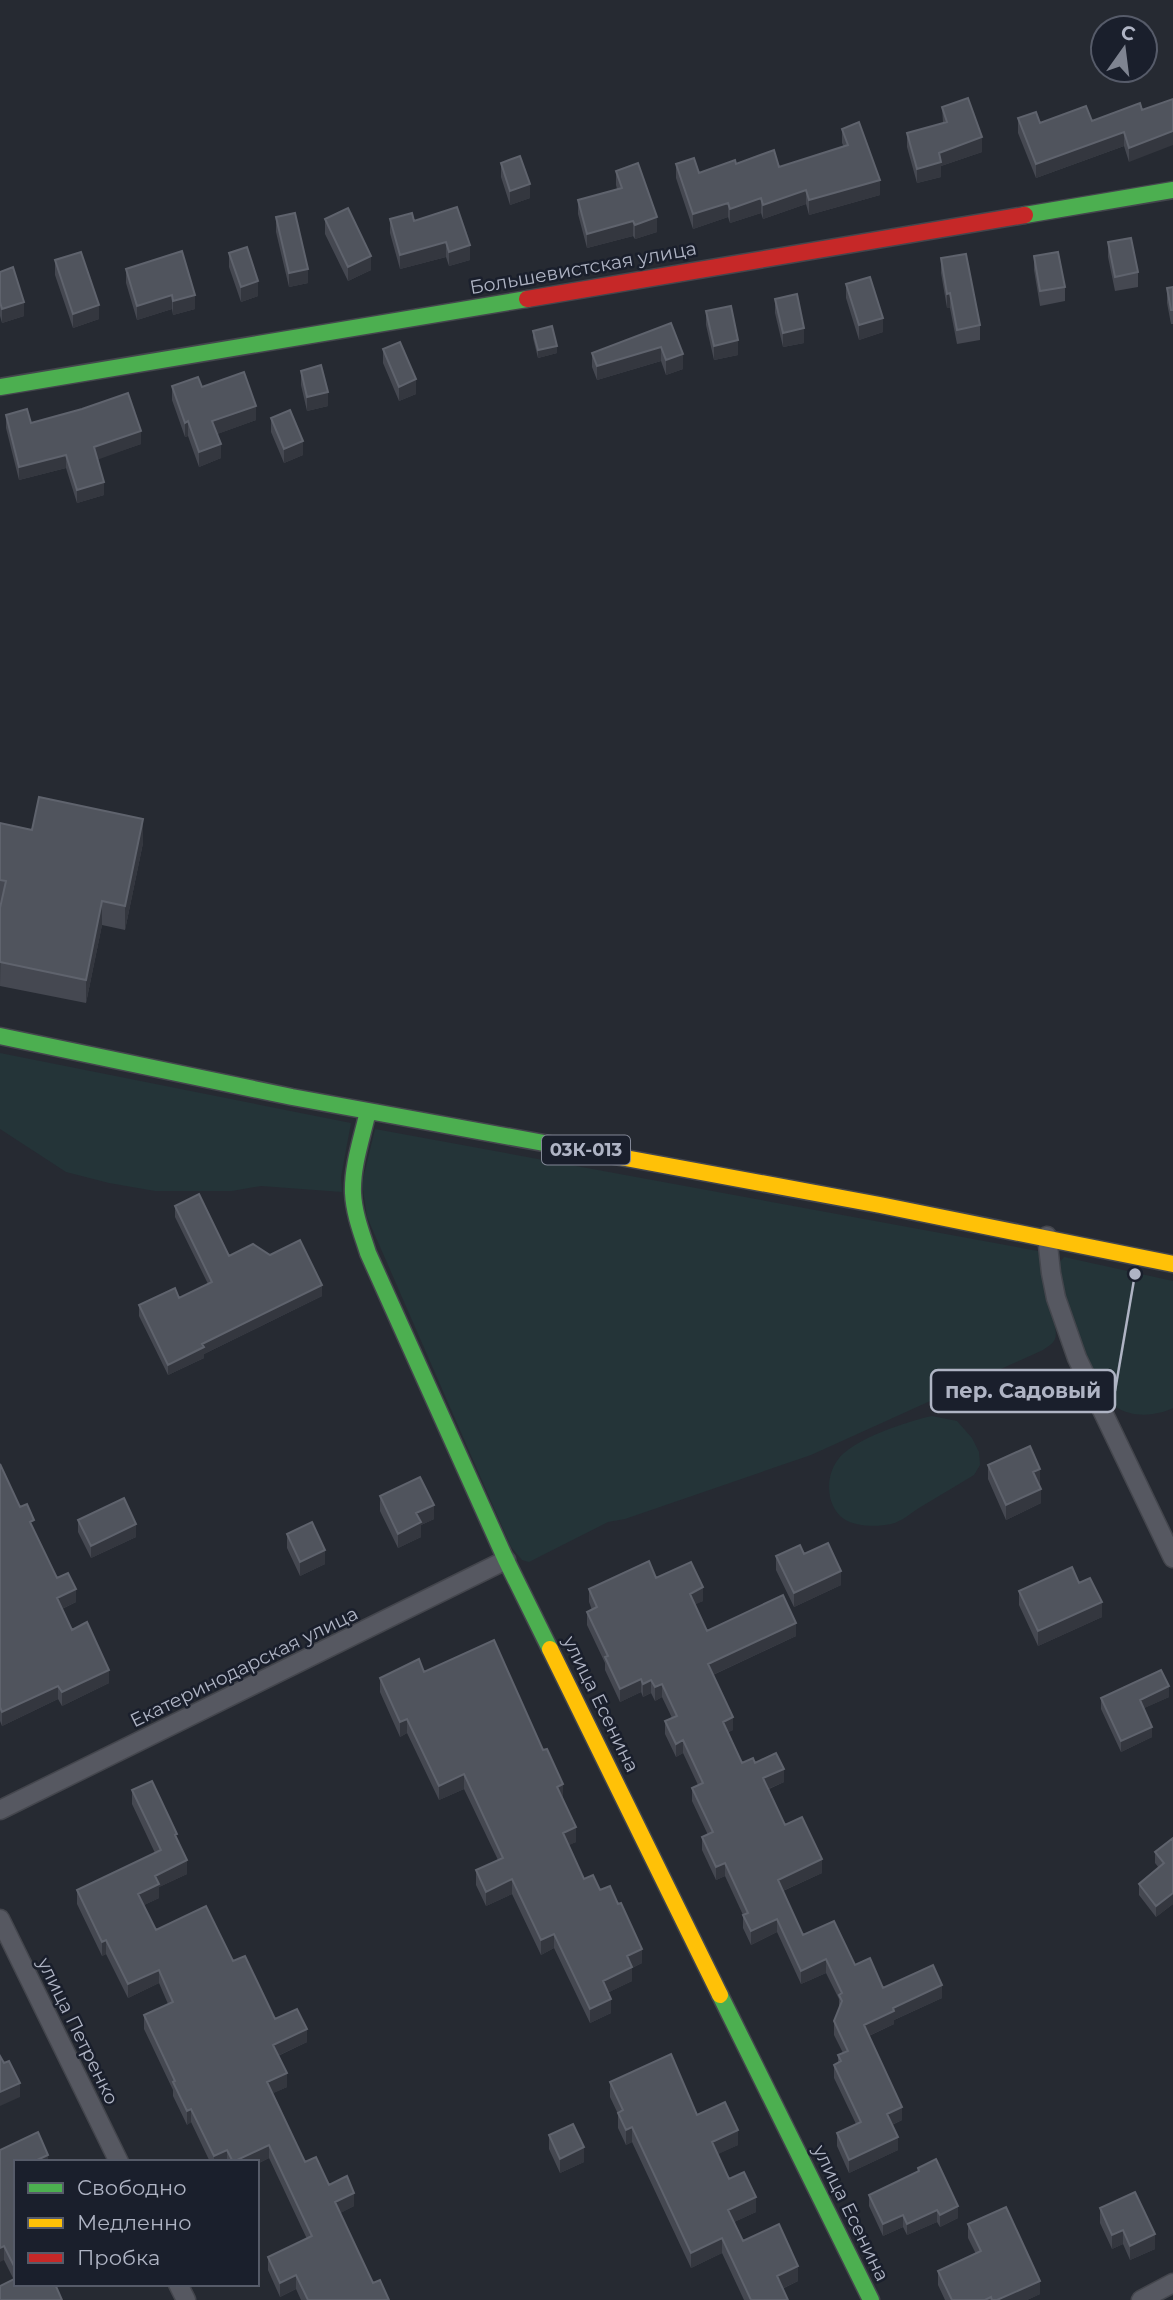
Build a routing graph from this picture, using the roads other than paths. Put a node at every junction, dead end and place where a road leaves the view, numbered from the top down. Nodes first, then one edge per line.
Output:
1 (1173, 190) edge
2 (0, 387) edge
3 (0, 1036) edge
4 (368, 1111) junction
5 (1048, 1236) junction
6 (1173, 1264) edge
7 (1173, 1558) edge
8 (506, 1560) junction
9 (0, 1810) edge
10 (0, 1919) edge
11 (118, 2160) edge
12 (1173, 2283) edge
13 (871, 2300) edge
14 (1141, 2300) edge

1 - 2 street, Большевистская улица
3 - 4 street, 03К-013
4 - 5 street, 03К-013
4 - 8 street, улица Есенина
5 - 6 street, 03К-013
5 - 7 street
8 - 9 street, Екатеринодарская улица
8 - 13 street, улица Есенина
10 - 11 street, улица Петренко
12 - 14 street

